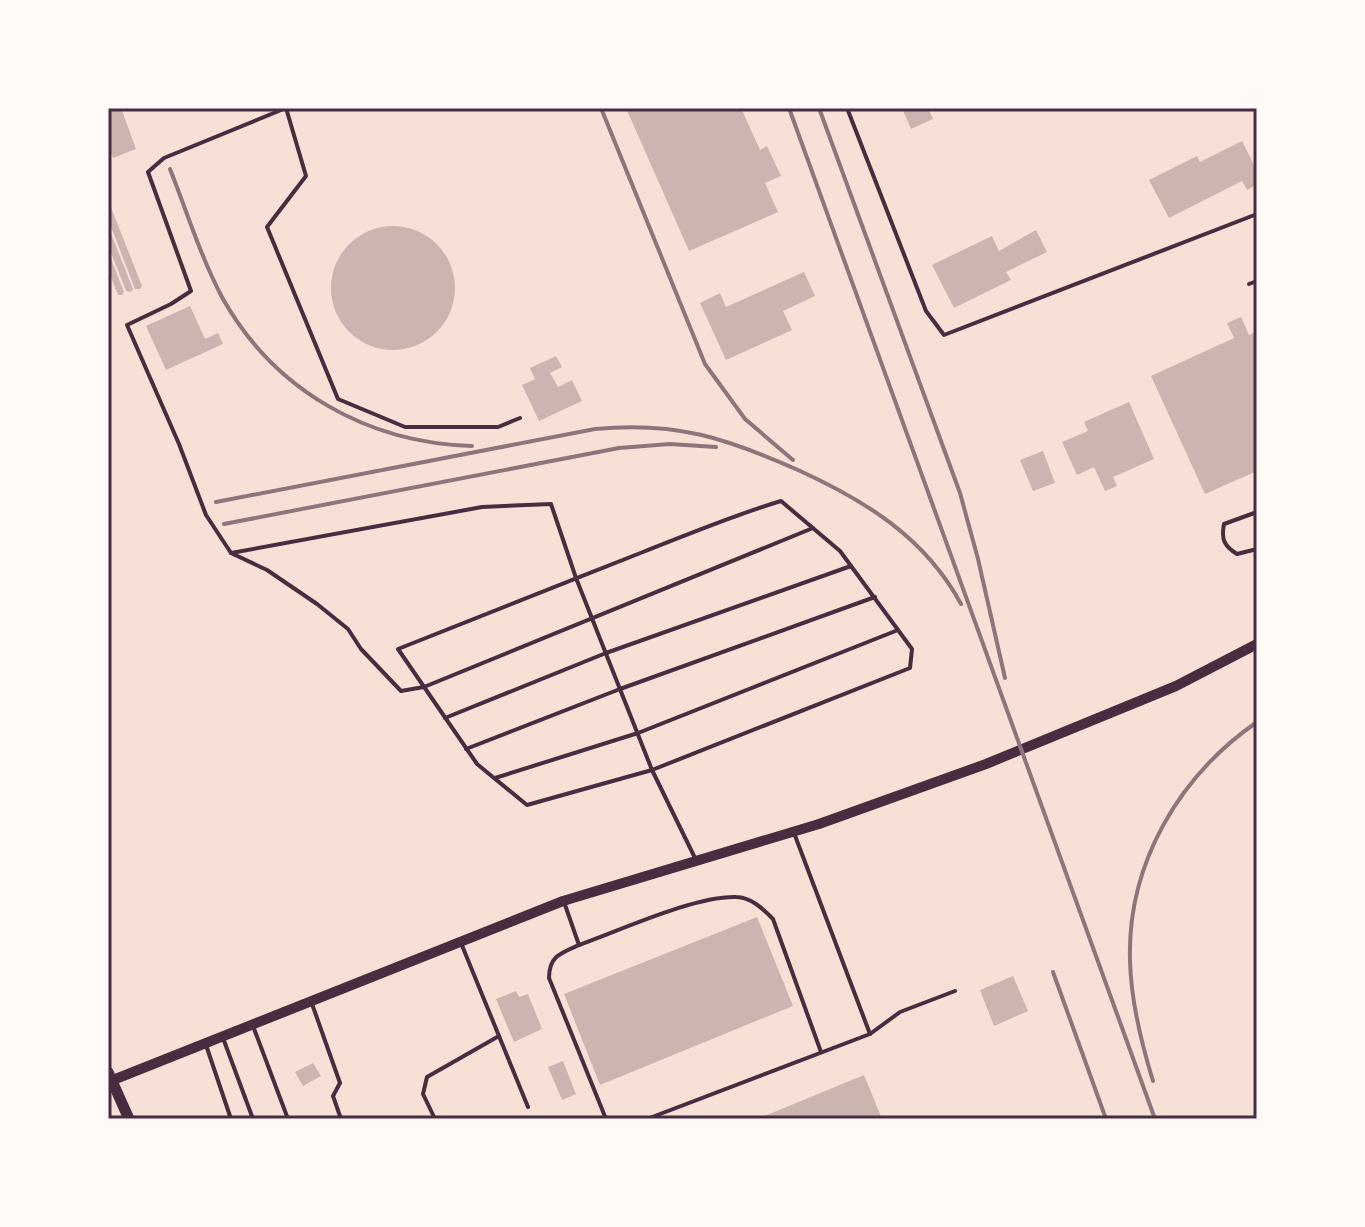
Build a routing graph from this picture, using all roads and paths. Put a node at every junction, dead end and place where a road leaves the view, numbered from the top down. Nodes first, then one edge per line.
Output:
1 (286, 108) edge
2 (847, 108) edge
3 (1257, 214) edge
4 (1257, 281) edge
5 (1249, 284) dead end
6 (520, 418) dead end
7 (1257, 512) edge
8 (813, 528) junction
9 (1257, 549) edge
10 (231, 553) junction
11 (851, 565) junction
12 (576, 578) junction
13 (875, 597) junction
14 (593, 619) junction
15 (898, 630) junction
16 (1257, 644) edge
17 (606, 653) junction
18 (424, 687) junction
19 (620, 689) junction
20 (445, 718) junction
21 (638, 733) junction
22 (466, 749) junction
23 (652, 770) junction
24 (494, 778) junction
25 (793, 831) junction
26 (696, 860) junction
27 (563, 901) junction
28 (460, 940) junction
29 (579, 945) junction
30 (955, 991) dead end
31 (311, 1001) junction
32 (253, 1026) junction
33 (870, 1034) junction
34 (499, 1036) junction
35 (223, 1038) junction
36 (206, 1045) junction
37 (821, 1052) junction
38 (109, 1078) edge
39 (528, 1107) dead end
40 (129, 1119) edge
41 (231, 1119) edge
42 (253, 1119) edge
43 (288, 1119) edge
44 (341, 1119) edge
45 (435, 1119) edge
46 (606, 1119) edge
47 (647, 1119) edge

1 - 6 lane
1 - 10 lane
2 - 3 lane
4 - 5 lane
7 - 9 lane
8 - 11 lane
8 - 12 lane
8 - 14 lane
10 - 12 lane
10 - 18 lane
11 - 13 lane
11 - 17 lane
12 - 14 lane
12 - 18 lane
13 - 15 lane
13 - 19 lane
14 - 17 lane
14 - 18 lane
15 - 21 lane
15 - 23 lane
16 - 25 street
17 - 19 lane
17 - 20 lane
18 - 20 lane
19 - 21 lane
19 - 22 lane
20 - 22 lane
21 - 23 lane
21 - 24 lane
22 - 24 lane
23 - 24 lane
23 - 26 lane
25 - 26 street
25 - 33 lane
26 - 27 street
27 - 28 street
27 - 29 lane
28 - 31 street
28 - 34 lane
29 - 37 lane
29 - 46 lane
30 - 33 lane
31 - 32 street
31 - 44 lane
32 - 35 street
32 - 43 lane
33 - 37 lane
34 - 39 lane
34 - 45 lane
35 - 36 street
35 - 42 lane
36 - 38 street
36 - 41 lane
37 - 47 lane
38 - 40 main road

